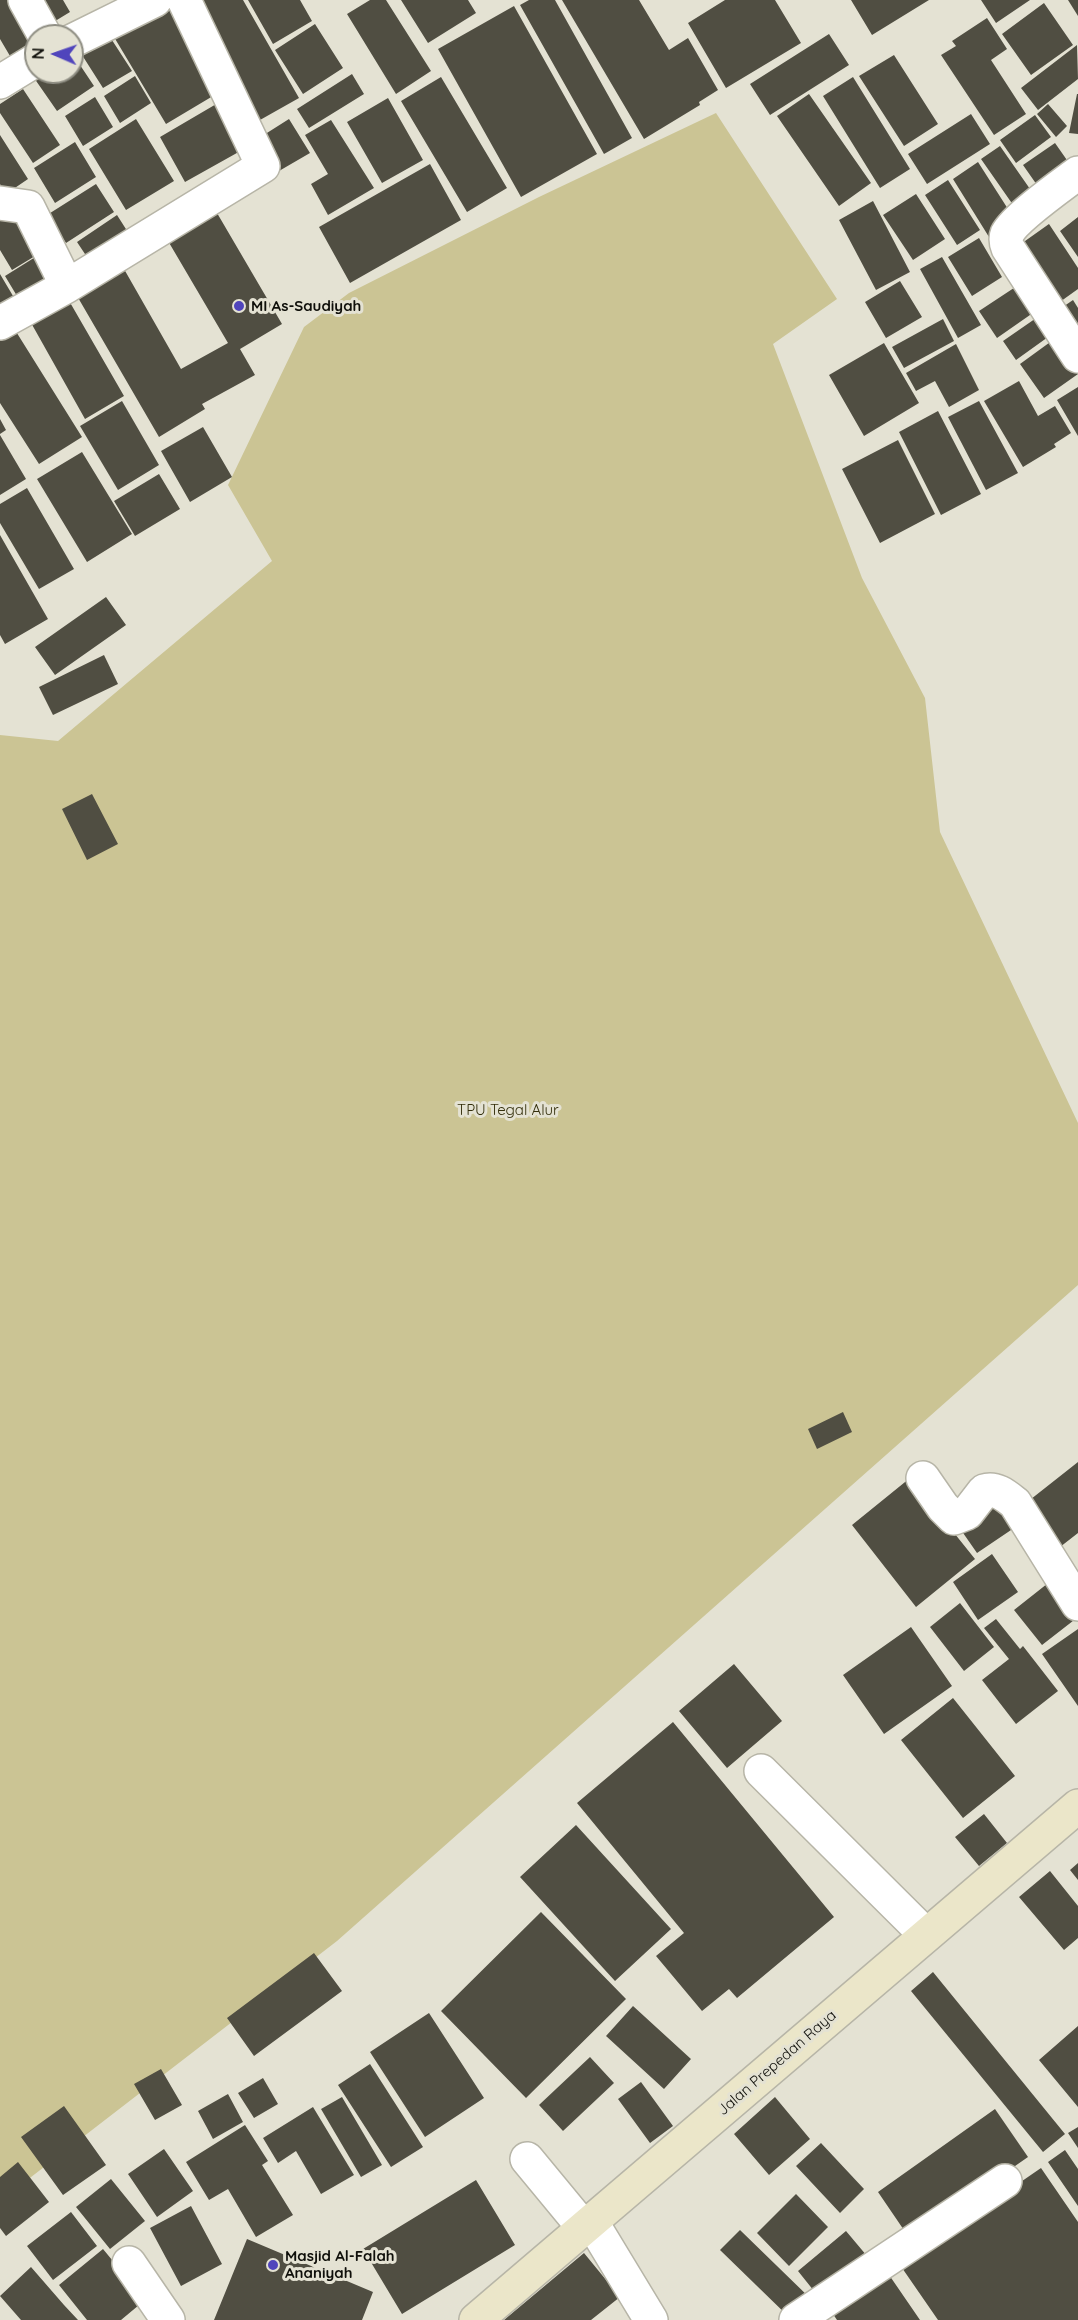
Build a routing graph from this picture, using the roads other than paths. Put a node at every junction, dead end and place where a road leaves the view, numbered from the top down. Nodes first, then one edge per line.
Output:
1 (25, 0) edge
2 (156, 0) edge
3 (184, 0) edge
4 (38, 24) edge
5 (84, 35) edge
6 (24, 67) edge
7 (0, 82) edge
8 (1078, 173) edge
9 (0, 203) edge
10 (67, 286) junction
11 (0, 323) edge
12 (1078, 356) edge
13 (923, 1478) dead end
14 (1078, 1604) edge
15 (761, 1771) dead end
16 (1078, 1806) edge
17 (926, 1935) junction
18 (526, 2159) dead end
19 (1005, 2181) dead end
20 (587, 2224) junction
21 (129, 2263) dead end
22 (168, 2320) edge
23 (476, 2320) edge
24 (651, 2320) edge
25 (796, 2320) edge

1 - 4 street
2 - 5 street
3 - 10 street
6 - 7 street
8 - 12 street
9 - 10 street
10 - 11 street
13 - 14 street
15 - 17 street
16 - 17 street, Jalan Prepedan Raya
17 - 20 street, Jalan Prepedan Raya
18 - 20 street
19 - 25 street
20 - 23 street, Jalan Prepedan Raya
20 - 24 street
21 - 22 street

